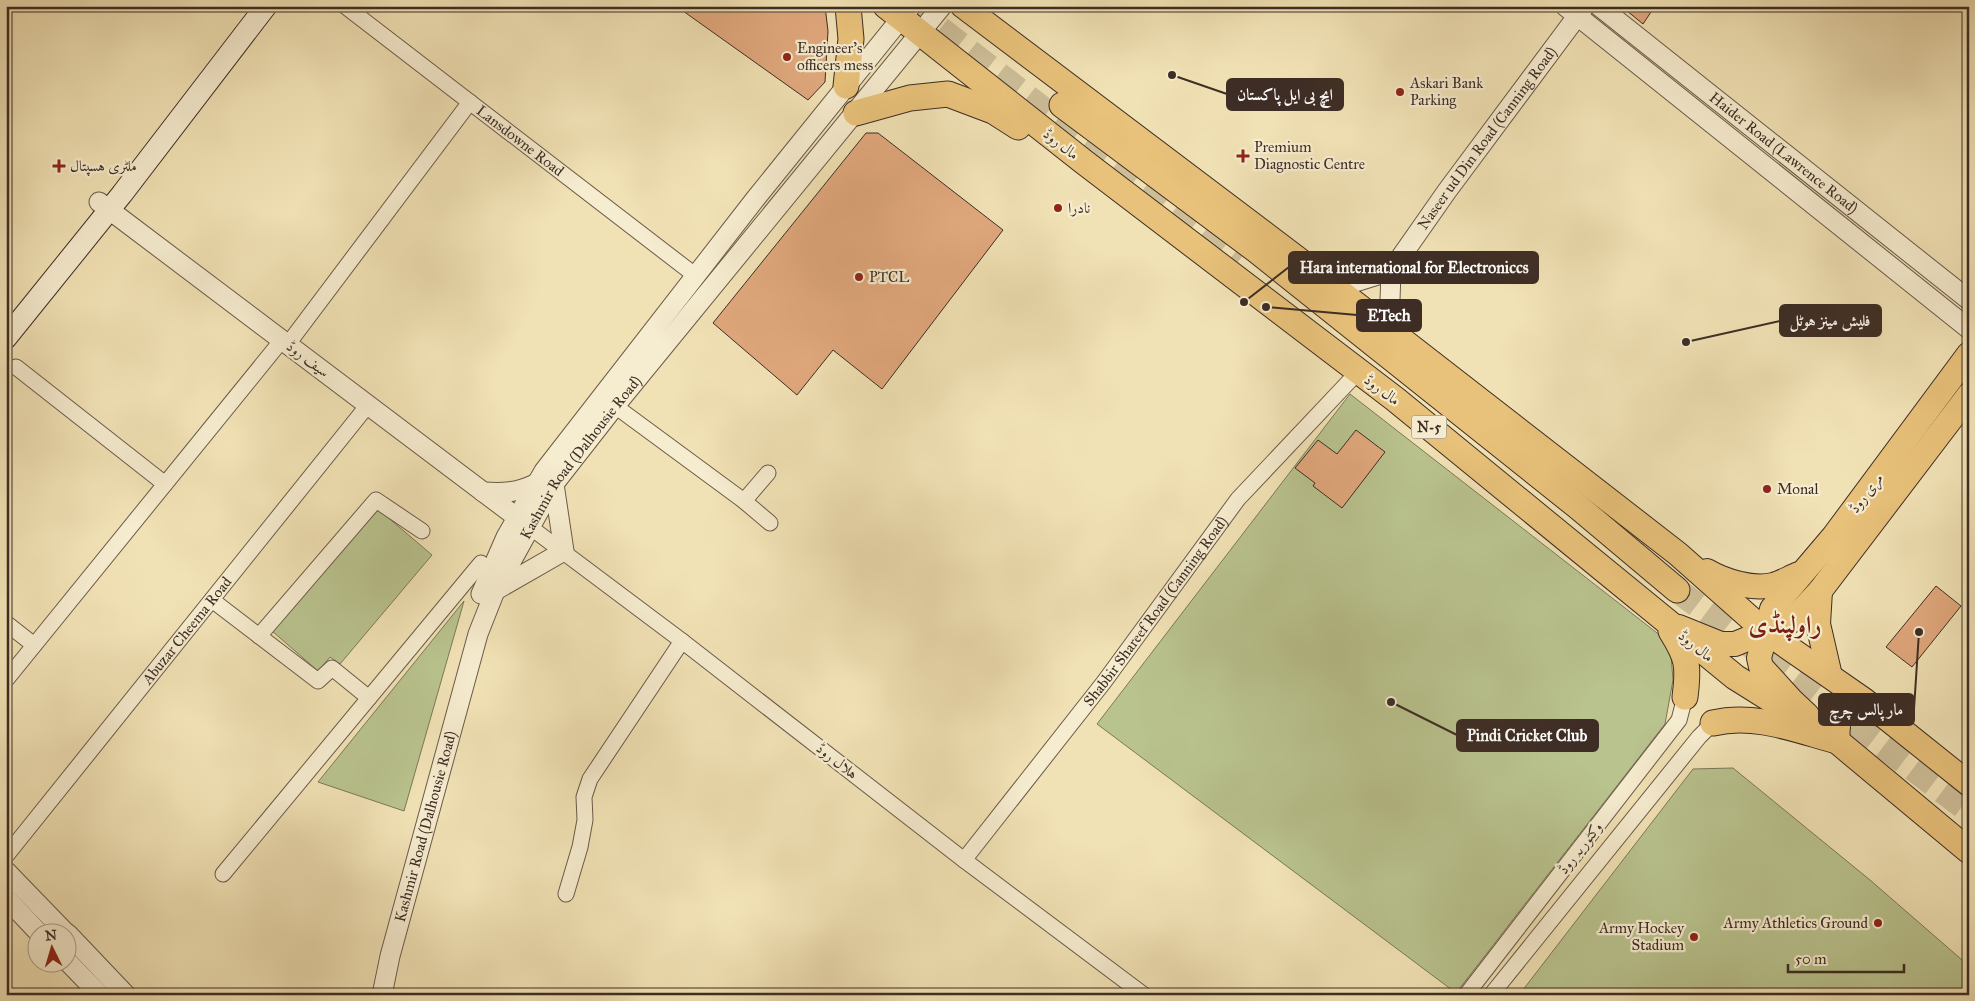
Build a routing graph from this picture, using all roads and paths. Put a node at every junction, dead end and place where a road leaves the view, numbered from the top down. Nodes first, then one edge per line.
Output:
1 (250, 6) edge
2 (266, 6) edge
3 (345, 6) edge
4 (848, 6) edge
5 (942, 6) edge
6 (1599, 6) edge
7 (1576, 9) edge
8 (974, 11) edge
9 (905, 16) edge
10 (846, 86) junction
11 (470, 102) junction
12 (1062, 105) dead end
13 (856, 113) junction
14 (1084, 162) junction
15 (104, 205) junction
16 (1391, 271) junction
17 (696, 276) junction
18 (1336, 288) junction
19 (1969, 300) edge
20 (6, 317) edge
21 (1969, 329) edge
22 (1390, 330) junction
23 (6, 338) edge
24 (285, 342) junction
25 (1969, 354) edge
26 (16, 367) dead end
27 (1358, 372) junction
28 (1969, 395) edge
29 (368, 405) junction
30 (615, 406) junction
31 (768, 473) dead end
32 (165, 484) junction
33 (545, 484) junction
34 (483, 492) junction
35 (744, 501) junction
36 (524, 522) junction
37 (770, 523) dead end
38 (422, 531) dead end
39 (564, 551) junction
40 (1678, 554) junction
41 (482, 563) dead end
42 (1803, 572) junction
43 (495, 590) junction
44 (1677, 590) tunnel mouth
45 (1820, 591) junction
46 (212, 600) junction
47 (1666, 622) junction
48 (6, 623) edge
49 (1766, 632) junction
50 (259, 636) junction
51 (682, 641) junction
52 (34, 646) junction
53 (1830, 676) junction
54 (6, 680) edge
55 (1685, 697) joint
56 (369, 698) junction
57 (1880, 713) junction
58 (1713, 723) joint
59 (1837, 741) junction
60 (1969, 784) edge
61 (1969, 851) edge
62 (6, 856) edge
63 (964, 860) junction
64 (6, 871) edge
65 (223, 874) dead end
66 (566, 894) dead end
67 (6, 898) edge
68 (31, 924) edge
69 (57, 924) edge
70 (78, 945) edge
71 (78, 972) edge
72 (1473, 992) edge
73 (100, 995) edge
74 (126, 995) edge
75 (369, 995) edge
76 (382, 995) edge
77 (1144, 995) edge
78 (1491, 995) edge

1 - 15 main road
2 - 15 main road
3 - 11 street, Lansdowne Road
4 - 10 highway
5 - 9 street, Kashmir Road (Dalhousie Road)
6 - 19 street, Haider Road (Lawrence Road)
7 - 16 street, Naseer ud Din Road (Canning Road)
7 - 21 street
8 - 18 main road
9 - 10 street, Kashmir Road (Dalhousie Road)
9 - 13 street, Kashmir Road (Dalhousie Road)
9 - 14 highway, مال روڈ / N-5
10 - 17 street, Kashmir Road (Dalhousie Road)
11 - 17 street, Lansdowne Road
11 - 24 street
12 - 44 highway, مال روڈ / N-5
13 - 14 highway
13 - 30 street, Kashmir Road (Dalhousie Road)
14 - 27 highway, مال روڈ / N-5
15 - 20 main road
15 - 23 main road
15 - 24 street, سیف روڈ
16 - 18 street
16 - 22 street
17 - 33 street, Kashmir Road (Dalhousie Road)
18 - 22 main road
22 - 40 main road
24 - 29 street, سیف روڈ
24 - 32 street
25 - 42 main road, مری روڈ
26 - 32 street
27 - 47 highway, مال روڈ / N-5
27 - 63 street, Shabbir Shareef Road (Canning Road)
28 - 45 main road, مری روڈ
29 - 34 street, سیف روڈ
29 - 46 street, Abuzar Cheema Road
30 - 33 street, Kashmir Road (Dalhousie Road)
30 - 35 street
31 - 35 street
32 - 52 street
33 - 34 street
33 - 36 street, Kashmir Road (Dalhousie Road)
33 - 39 street
34 - 36 street, سیف روڈ
35 - 37 street
36 - 39 street, ہلال روڈ
36 - 43 street, Kashmir Road (Dalhousie Road)
36 - 75 street, Kashmir Road (Dalhousie Road)
38 - 50 street
39 - 43 street
39 - 51 street, ہلال روڈ
40 - 42 main road
40 - 49 main road
41 - 56 street
42 - 49 main road, مری روڈ
43 - 76 street, Kashmir Road (Dalhousie Road)
45 - 49 main road, مری روڈ
45 - 53 main road
46 - 50 street
46 - 62 street, Abuzar Cheema Road
47 - 49 main road, مری روڈ
47 - 55 highway
47 - 59 highway, مال روڈ / N-5
48 - 52 street
49 - 53 main road
49 - 59 main road, مری روڈ
50 - 56 street
51 - 63 street, ہلال روڈ
51 - 66 street
52 - 54 street
53 - 57 main road
55 - 72 street, وکٹوریہ روڈ
56 - 65 street
57 - 59 highway
57 - 60 main road
58 - 59 highway
58 - 78 street, وکٹوریہ روڈ
59 - 61 highway, مال روڈ / N-5
63 - 77 street, ہلال روڈ
64 - 69 street
67 - 68 street
70 - 74 street
71 - 73 street

